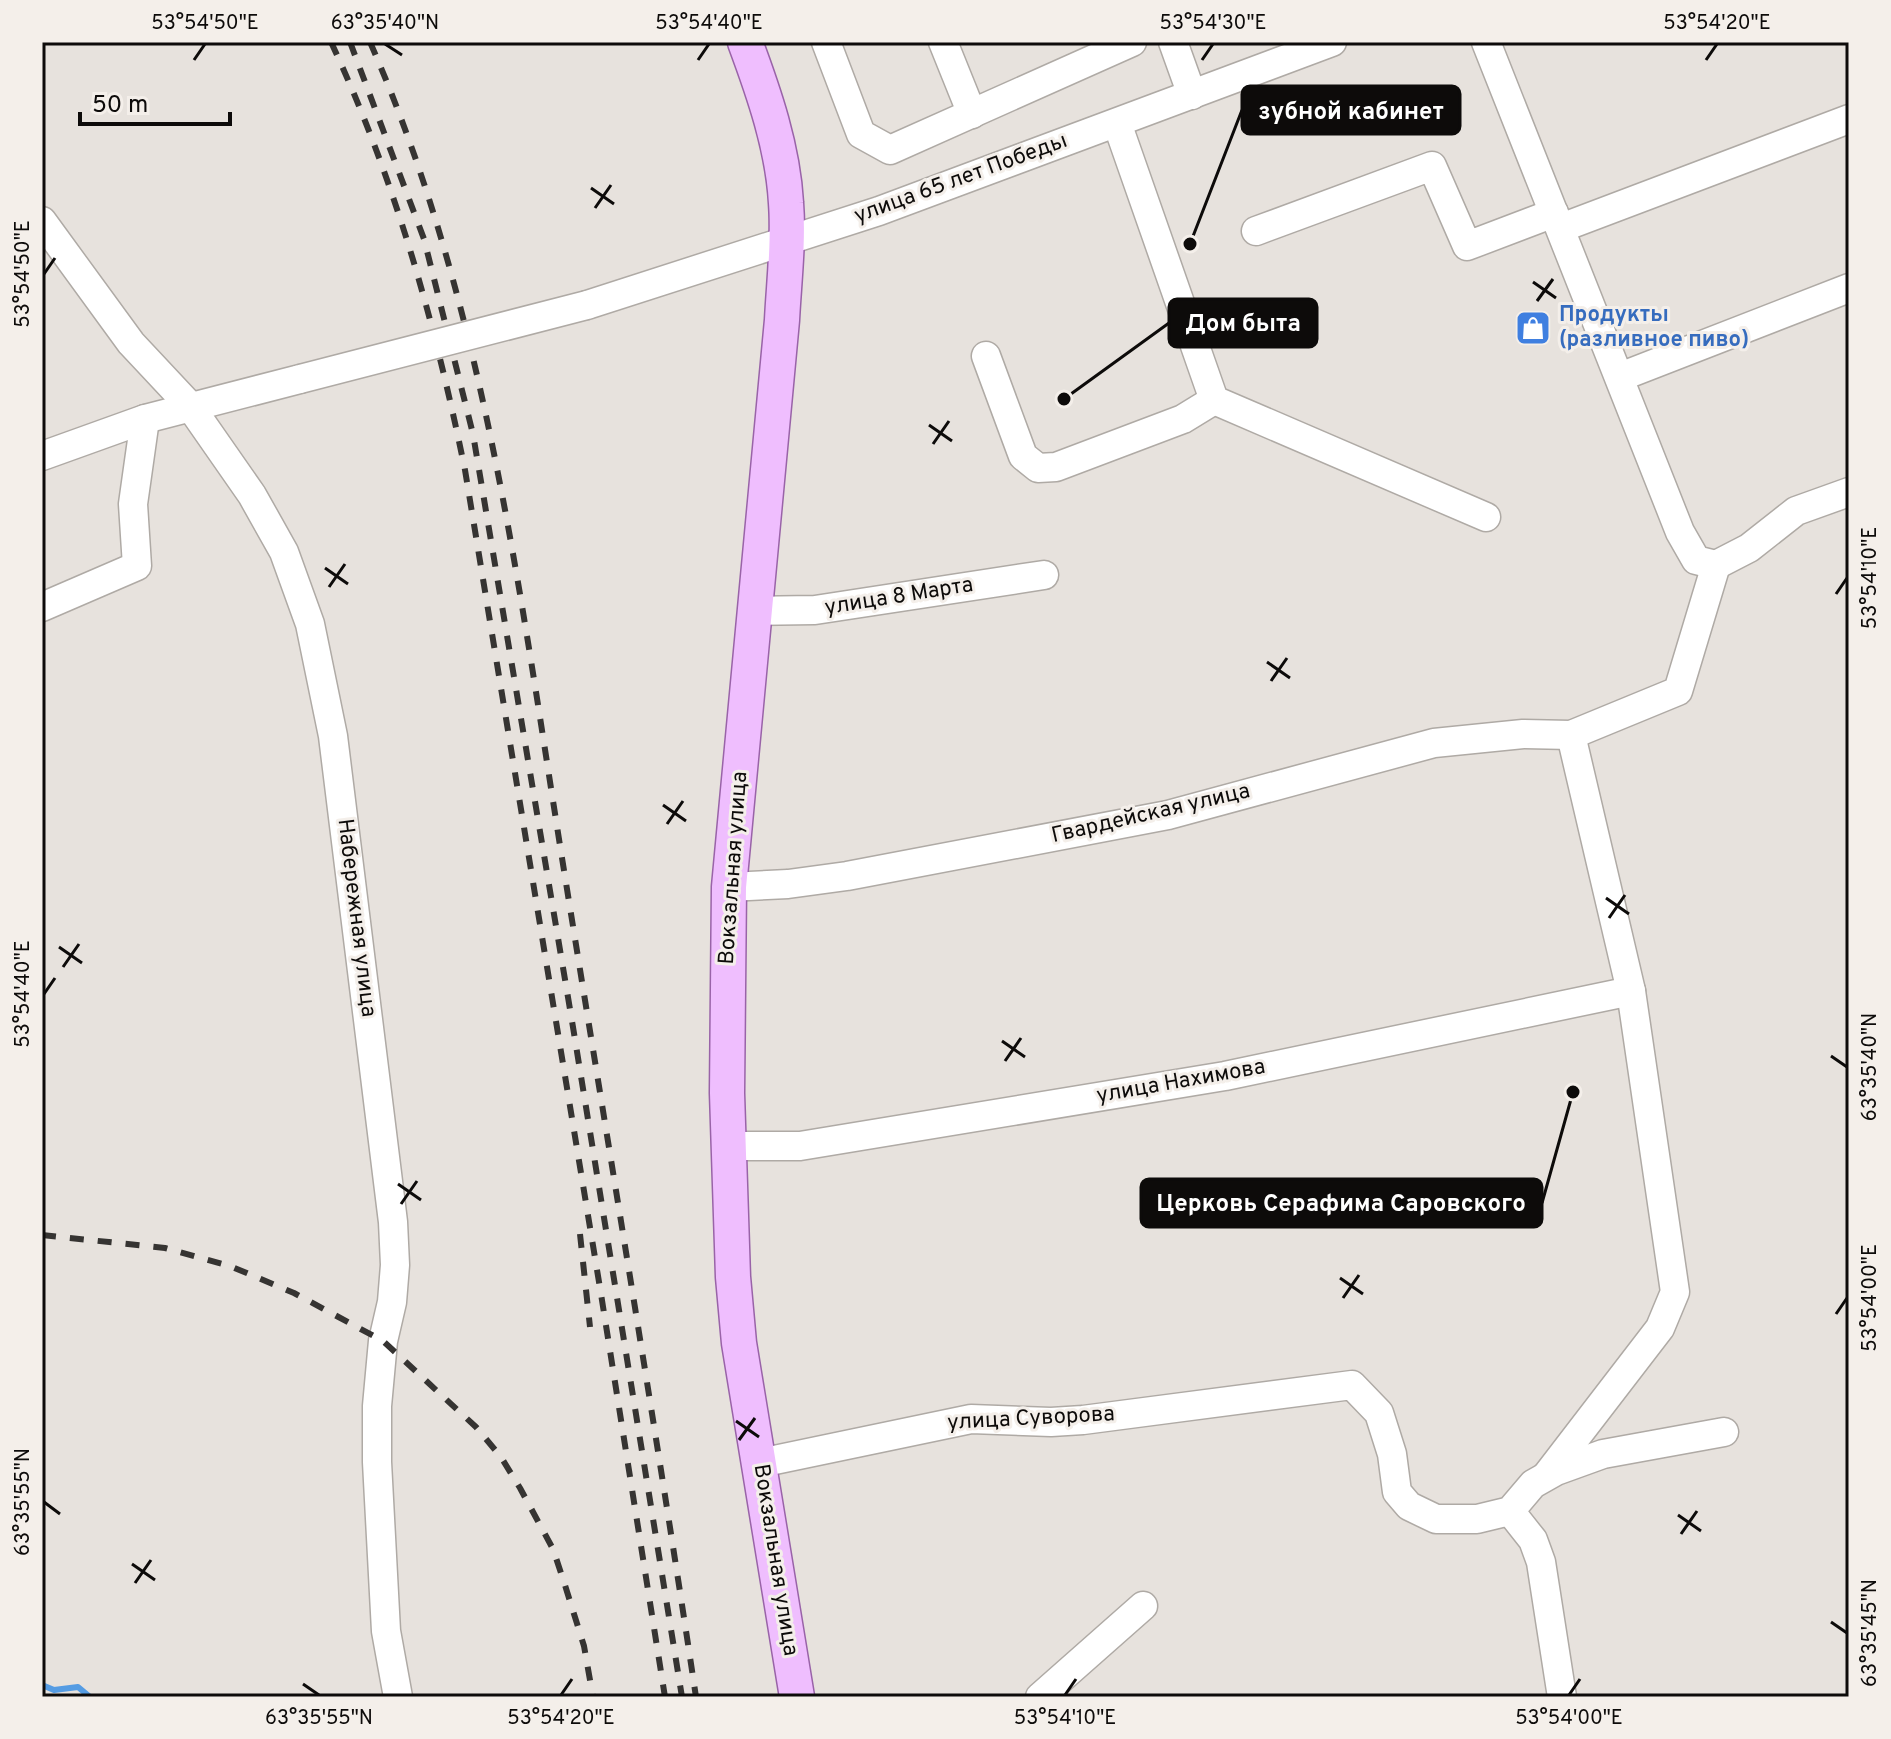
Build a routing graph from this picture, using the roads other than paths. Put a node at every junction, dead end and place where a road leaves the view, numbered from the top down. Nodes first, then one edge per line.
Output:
1 (745, 42) edge
2 (826, 42) edge
3 (943, 42) edge
4 (1132, 42) edge
5 (1173, 42) edge
6 (1332, 42) edge
7 (1486, 42) edge
8 (1282, 51) edge
9 (1192, 95) junction
10 (972, 114) junction
11 (1849, 119) edge
12 (1117, 123) junction
13 (1558, 220) junction
14 (42, 221) edge
15 (1256, 231) dead end
16 (786, 240) junction
17 (1849, 288) edge
18 (986, 356) dead end
19 (1620, 377) junction
20 (1214, 400) junction
21 (190, 406) junction
22 (145, 419) junction
23 (42, 456) edge
24 (1849, 492) edge
25 (1486, 517) dead end
26 (1716, 565) junction
27 (1044, 575) dead end
28 (42, 607) edge
29 (754, 611) junction
30 (1571, 735) junction
31 (729, 887) junction
32 (1631, 991) junction
33 (728, 1146) junction
34 (1724, 1432) dead end
35 (760, 1463) junction
36 (1546, 1476) junction
37 (1510, 1511) junction
38 (1143, 1606) dead end
39 (398, 1697) edge
40 (797, 1697) edge
41 (1040, 1697) edge
42 (1562, 1697) edge

1 - 16 main road, Вокзальная улица
2 - 10 street
3 - 10 street
4 - 10 street
5 - 9 street
6 - 8 street, улица 65 лет Победы
7 - 13 street
8 - 9 street, улица 65 лет Победы
9 - 12 street, улица 65 лет Победы
11 - 13 street
12 - 16 street, улица 65 лет Победы
12 - 20 street
13 - 15 street
13 - 19 street
14 - 21 street, Набережная улица
16 - 21 street, улица 65 лет Победы, bridge
16 - 29 main road, Вокзальная улица
17 - 19 street
18 - 20 street
19 - 26 street
20 - 25 street
21 - 22 street, улица 65 лет Победы
21 - 39 street, Набережная улица
22 - 23 street, улица 65 лет Победы
22 - 28 street
24 - 26 street
26 - 30 street
27 - 29 street, улица 8 Марта
29 - 31 main road, Вокзальная улица
30 - 31 street, Гвардейская улица
30 - 32 street
31 - 33 main road, Вокзальная улица
32 - 33 street, улица Нахимова
32 - 36 street
33 - 35 main road, Вокзальная улица
34 - 36 street
35 - 37 street, улица Суворова
35 - 40 main road, Вокзальная улица
36 - 37 street
37 - 42 street
38 - 41 street

